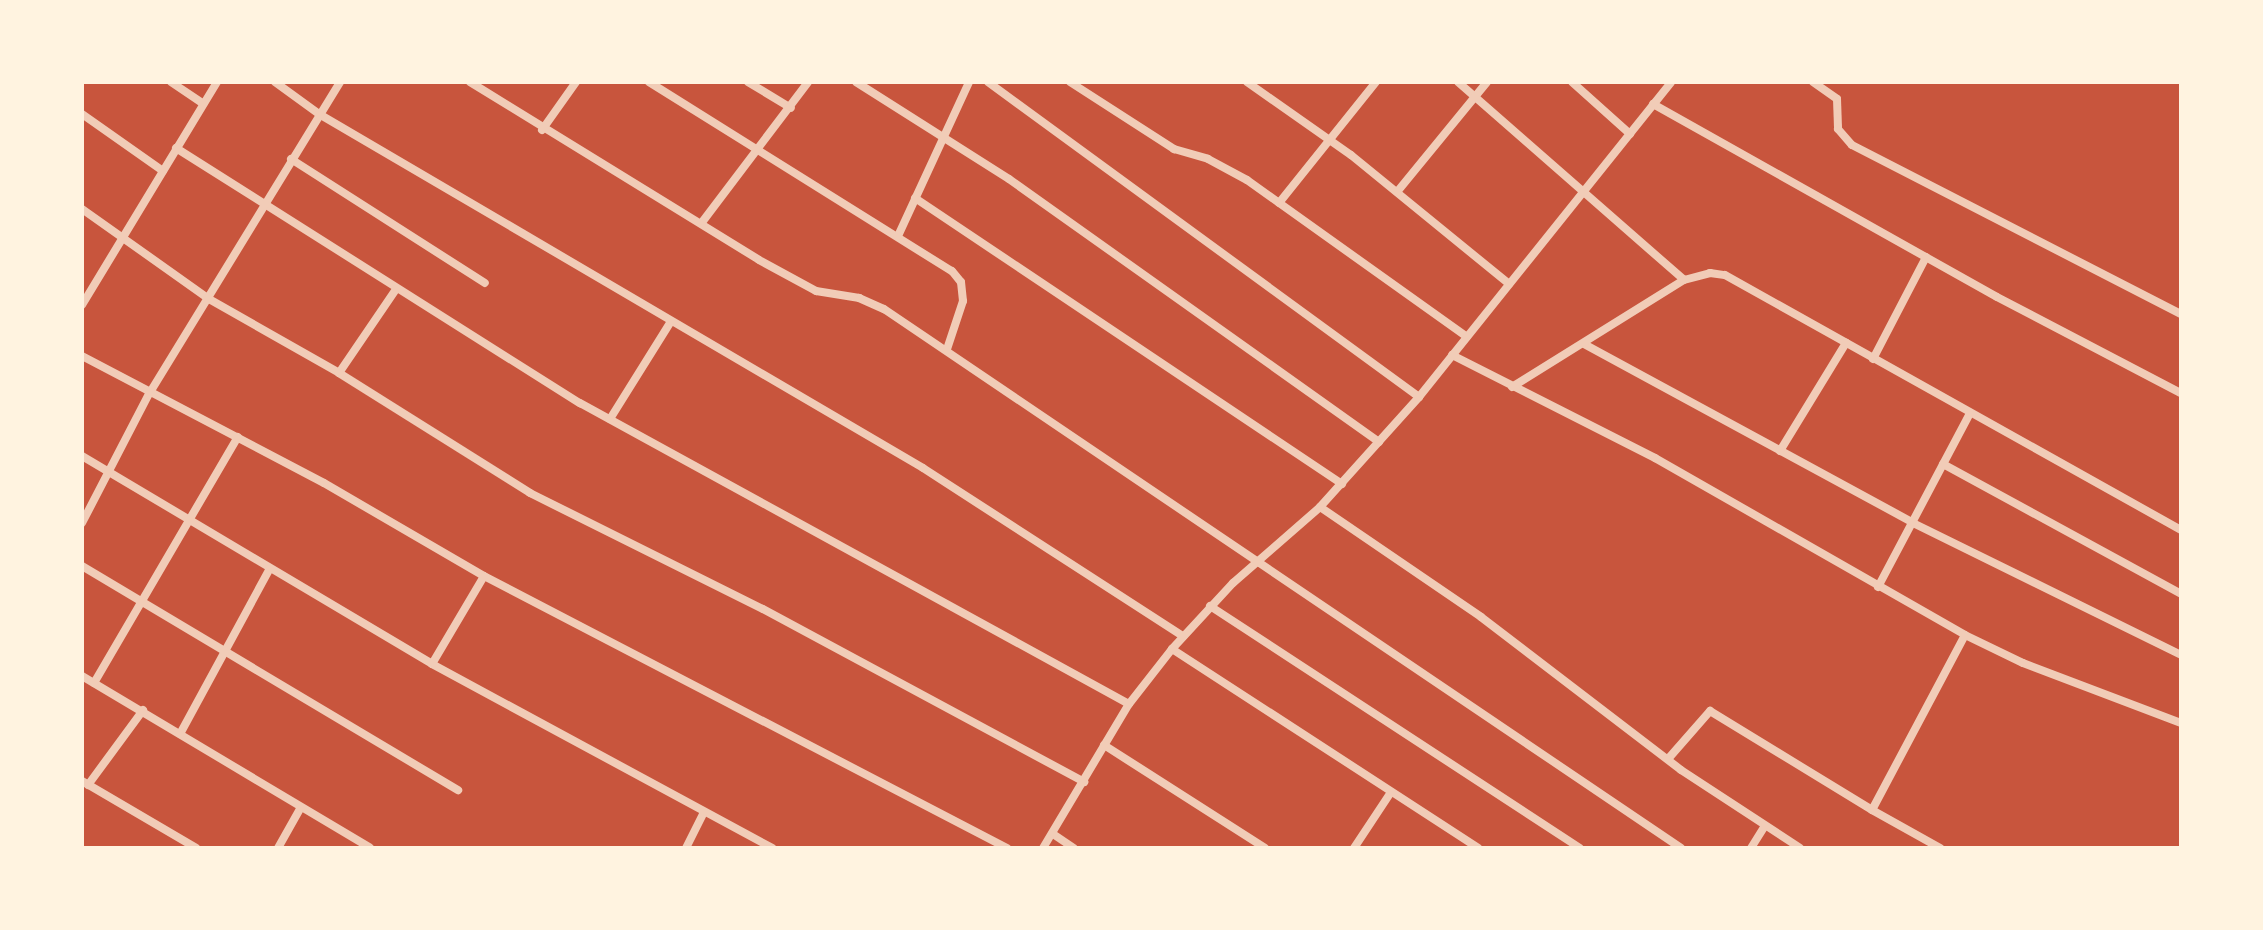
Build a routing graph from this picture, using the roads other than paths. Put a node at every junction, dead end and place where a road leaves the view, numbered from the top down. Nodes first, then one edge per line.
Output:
1 (171, 82) edge
2 (217, 82) edge
3 (275, 82) edge
4 (340, 82) edge
5 (470, 82) edge
6 (576, 82) edge
7 (649, 82) edge
8 (748, 82) edge
9 (808, 82) edge
10 (856, 82) edge
11 (969, 82) edge
12 (988, 82) edge
13 (1070, 82) edge
14 (1247, 82) edge
15 (1376, 82) edge
16 (1458, 82) edge
17 (1487, 82) edge
18 (1572, 82) edge
19 (1671, 82) edge
20 (1813, 82) edge
21 (1475, 97) junction
22 (202, 103) junction
23 (1653, 104) junction
24 (791, 108) junction
25 (82, 114) edge
26 (319, 114) junction
27 (542, 130) junction
28 (1630, 134) junction
29 (942, 135) junction
30 (1327, 138) junction
31 (176, 148) junction
32 (757, 151) junction
33 (291, 159) junction
34 (163, 171) junction
35 (1397, 192) junction
36 (1583, 192) junction
37 (915, 198) junction
38 (1279, 203) junction
39 (261, 205) junction
40 (82, 209) edge
41 (703, 221) junction
42 (898, 236) junction
43 (123, 241) junction
44 (1926, 257) junction
45 (1684, 280) junction
46 (485, 283) dead end
47 (1509, 284) junction
48 (396, 289) junction
49 (83, 299) edge
50 (209, 299) junction
51 (2181, 314) edge
52 (670, 323) junction
53 (1467, 337) junction
54 (1846, 343) junction
55 (1584, 344) junction
56 (947, 349) junction
57 (1452, 355) junction
58 (82, 356) edge
59 (1873, 359) junction
60 (339, 373) junction
61 (1512, 387) junction
62 (2181, 393) edge
63 (149, 394) junction
64 (1419, 397) junction
65 (1970, 413) junction
66 (610, 419) junction
67 (238, 437) junction
68 (1379, 442) junction
69 (1780, 451) junction
70 (82, 456) edge
71 (1943, 464) junction
72 (108, 471) junction
73 (1342, 484) junction
74 (1320, 507) junction
75 (190, 518) junction
76 (82, 523) edge
77 (1913, 523) junction
78 (2181, 530) edge
79 (1255, 562) junction
80 (82, 566) edge
81 (269, 570) junction
82 (484, 576) junction
83 (1878, 587) junction
84 (2181, 594) edge
85 (144, 601) junction
86 (1210, 606) junction
87 (1965, 635) junction
88 (1183, 636) junction
89 (225, 649) junction
90 (1172, 649) junction
91 (2181, 655) edge
92 (432, 664) junction
93 (82, 676) edge
94 (94, 683) junction
95 (1129, 704) junction
96 (143, 710) junction
97 (2181, 723) edge
98 (180, 734) junction
99 (1104, 745) junction
100 (1668, 759) junction
101 (1084, 782) junction
102 (85, 783) edge
103 (458, 790) dead end
104 (1391, 792) junction
105 (300, 809) junction
106 (1872, 810) junction
107 (704, 812) junction
108 (1764, 827) junction
109 (1053, 834) junction
110 (752, 837) junction
111 (196, 848) edge
112 (278, 848) edge
113 (370, 848) edge
114 (686, 848) edge
115 (747, 848) edge
116 (772, 848) edge
117 (1007, 848) edge
118 (1043, 848) edge
119 (1074, 848) edge
120 (1265, 848) edge
121 (1354, 848) edge
122 (1478, 848) edge
123 (1580, 848) edge
124 (1681, 848) edge
125 (1751, 848) edge
126 (1800, 848) edge
127 (1940, 848) edge

1 - 22 street
2 - 22 street
3 - 26 street
4 - 26 street
5 - 27 street
6 - 27 street
7 - 32 street
8 - 24 street
9 - 24 street
10 - 29 street
11 - 29 street
12 - 64 street
13 - 38 street
14 - 30 street
15 - 30 street
16 - 21 street
17 - 21 street
18 - 28 street
19 - 23 street
20 - 51 street
21 - 35 street
21 - 36 street
22 - 31 street
23 - 28 street
23 - 44 street
24 - 32 street
25 - 34 street
26 - 33 street
26 - 52 street
27 - 41 street
28 - 36 street
29 - 37 street
29 - 68 street
30 - 35 street
30 - 38 street
31 - 34 street
31 - 39 street
32 - 41 street
32 - 42 street
33 - 39 street
33 - 46 street
34 - 43 street
35 - 47 street
36 - 45 street
36 - 47 street
37 - 42 street
37 - 73 street
38 - 53 street
39 - 48 street
39 - 50 street
40 - 43 street
41 - 56 street
42 - 56 street
43 - 49 street
43 - 50 street
44 - 59 street
44 - 62 street
45 - 54 street
45 - 55 street
47 - 53 street
48 - 60 street
48 - 66 street
50 - 60 street
50 - 63 street
52 - 66 street
52 - 88 street
53 - 57 street
54 - 59 street
54 - 69 street
55 - 61 street
55 - 69 street
56 - 79 street
57 - 61 street
57 - 64 street
58 - 63 street
59 - 65 street
60 - 101 street
61 - 83 street
63 - 67 street
63 - 72 street
64 - 68 street
65 - 71 street
65 - 78 street
66 - 95 street
67 - 75 street
67 - 82 street
68 - 73 street
69 - 77 street
70 - 72 street
71 - 77 street
71 - 84 street
72 - 75 street
72 - 76 street
73 - 74 street
74 - 79 street
74 - 100 street
75 - 81 street
75 - 85 street
77 - 83 street
77 - 91 street
79 - 86 street
79 - 124 street
80 - 85 street
81 - 89 street
81 - 92 street
82 - 92 street
82 - 117 street
83 - 87 street
85 - 89 street
85 - 94 street
86 - 88 street
86 - 123 street
87 - 97 street
87 - 106 street
88 - 90 street
89 - 98 street
89 - 103 street
90 - 95 street
90 - 104 street
92 - 107 street
93 - 94 street
94 - 96 street
95 - 99 street
96 - 98 street
96 - 102 street
98 - 105 street
99 - 101 street
99 - 120 street
100 - 106 street
100 - 108 street
101 - 109 street
102 - 111 street
104 - 121 street
104 - 122 street
105 - 112 street
105 - 113 street
106 - 127 street
107 - 110 street
107 - 114 street
108 - 125 street
108 - 126 street
109 - 118 street
109 - 119 street
110 - 115 street
110 - 116 street

